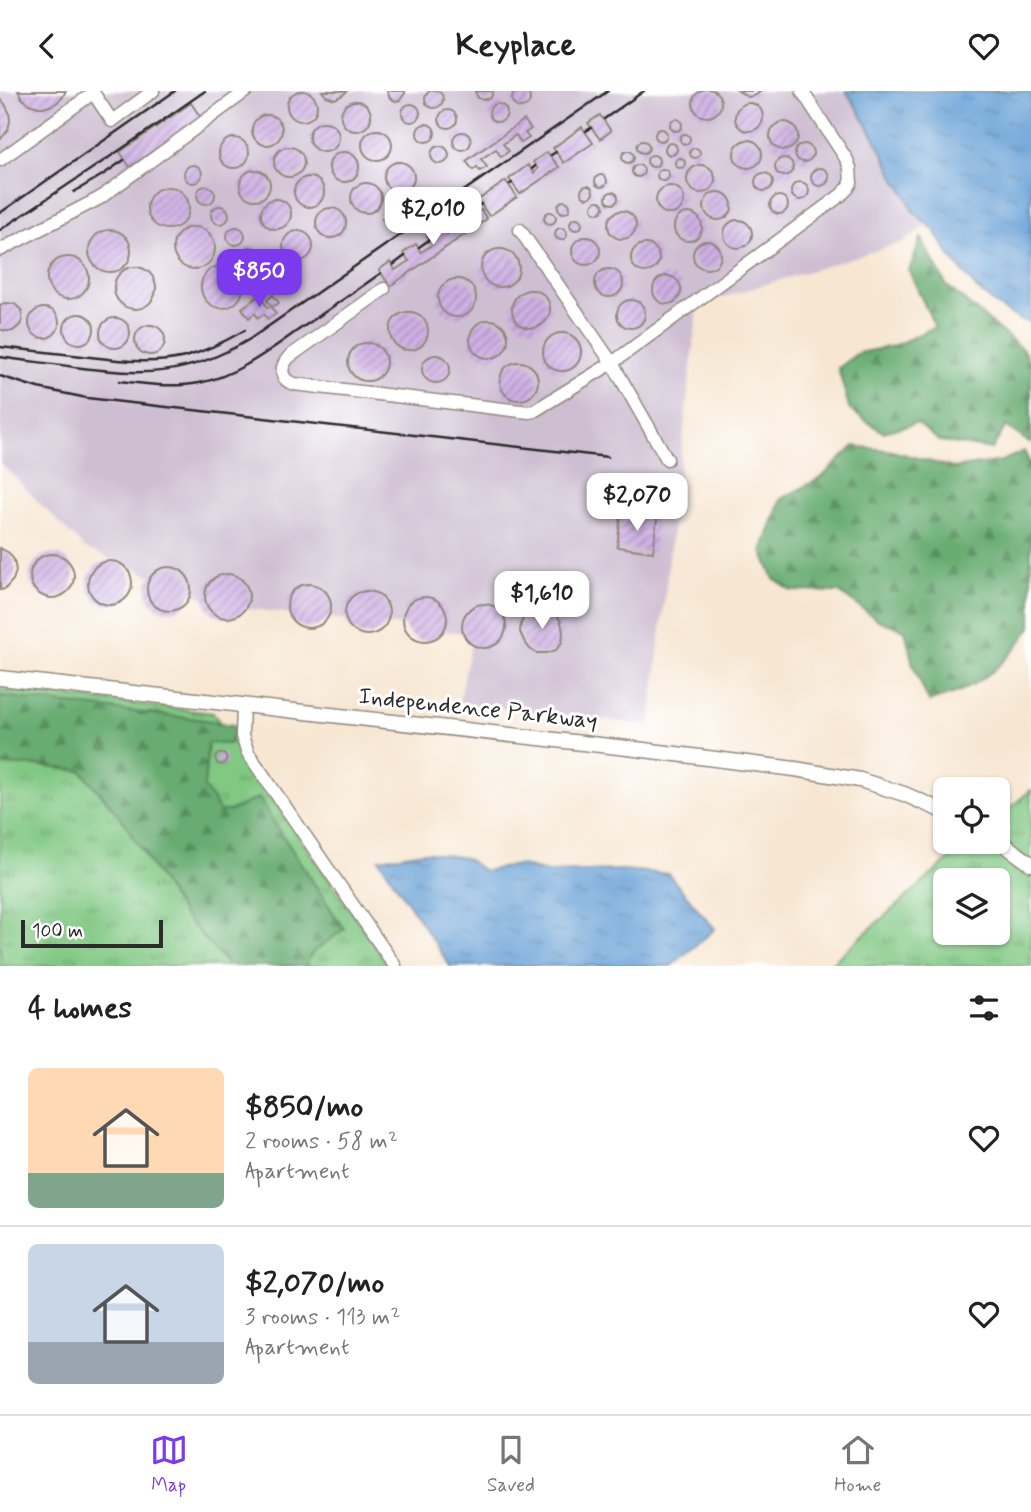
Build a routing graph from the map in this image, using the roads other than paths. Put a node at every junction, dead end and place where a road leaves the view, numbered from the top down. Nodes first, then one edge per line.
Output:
1 (153, 91) edge
2 (246, 91) edge
3 (802, 91) edge
4 (92, 92) edge
5 (0, 160) edge
6 (520, 230) dead end
7 (0, 250) edge
8 (384, 289) dead end
9 (612, 363) junction
10 (667, 459) dead end
11 (0, 678) edge
12 (243, 705) junction
13 (933, 807) edge
14 (1010, 849) edge
15 (1031, 864) edge
16 (395, 966) edge

1 - 4 street
2 - 7 street
3 - 9 street
4 - 5 street
6 - 9 street
8 - 9 street
9 - 10 street
11 - 12 main road, Independence Parkway
12 - 13 main road, Independence Parkway
12 - 16 street
14 - 15 main road

